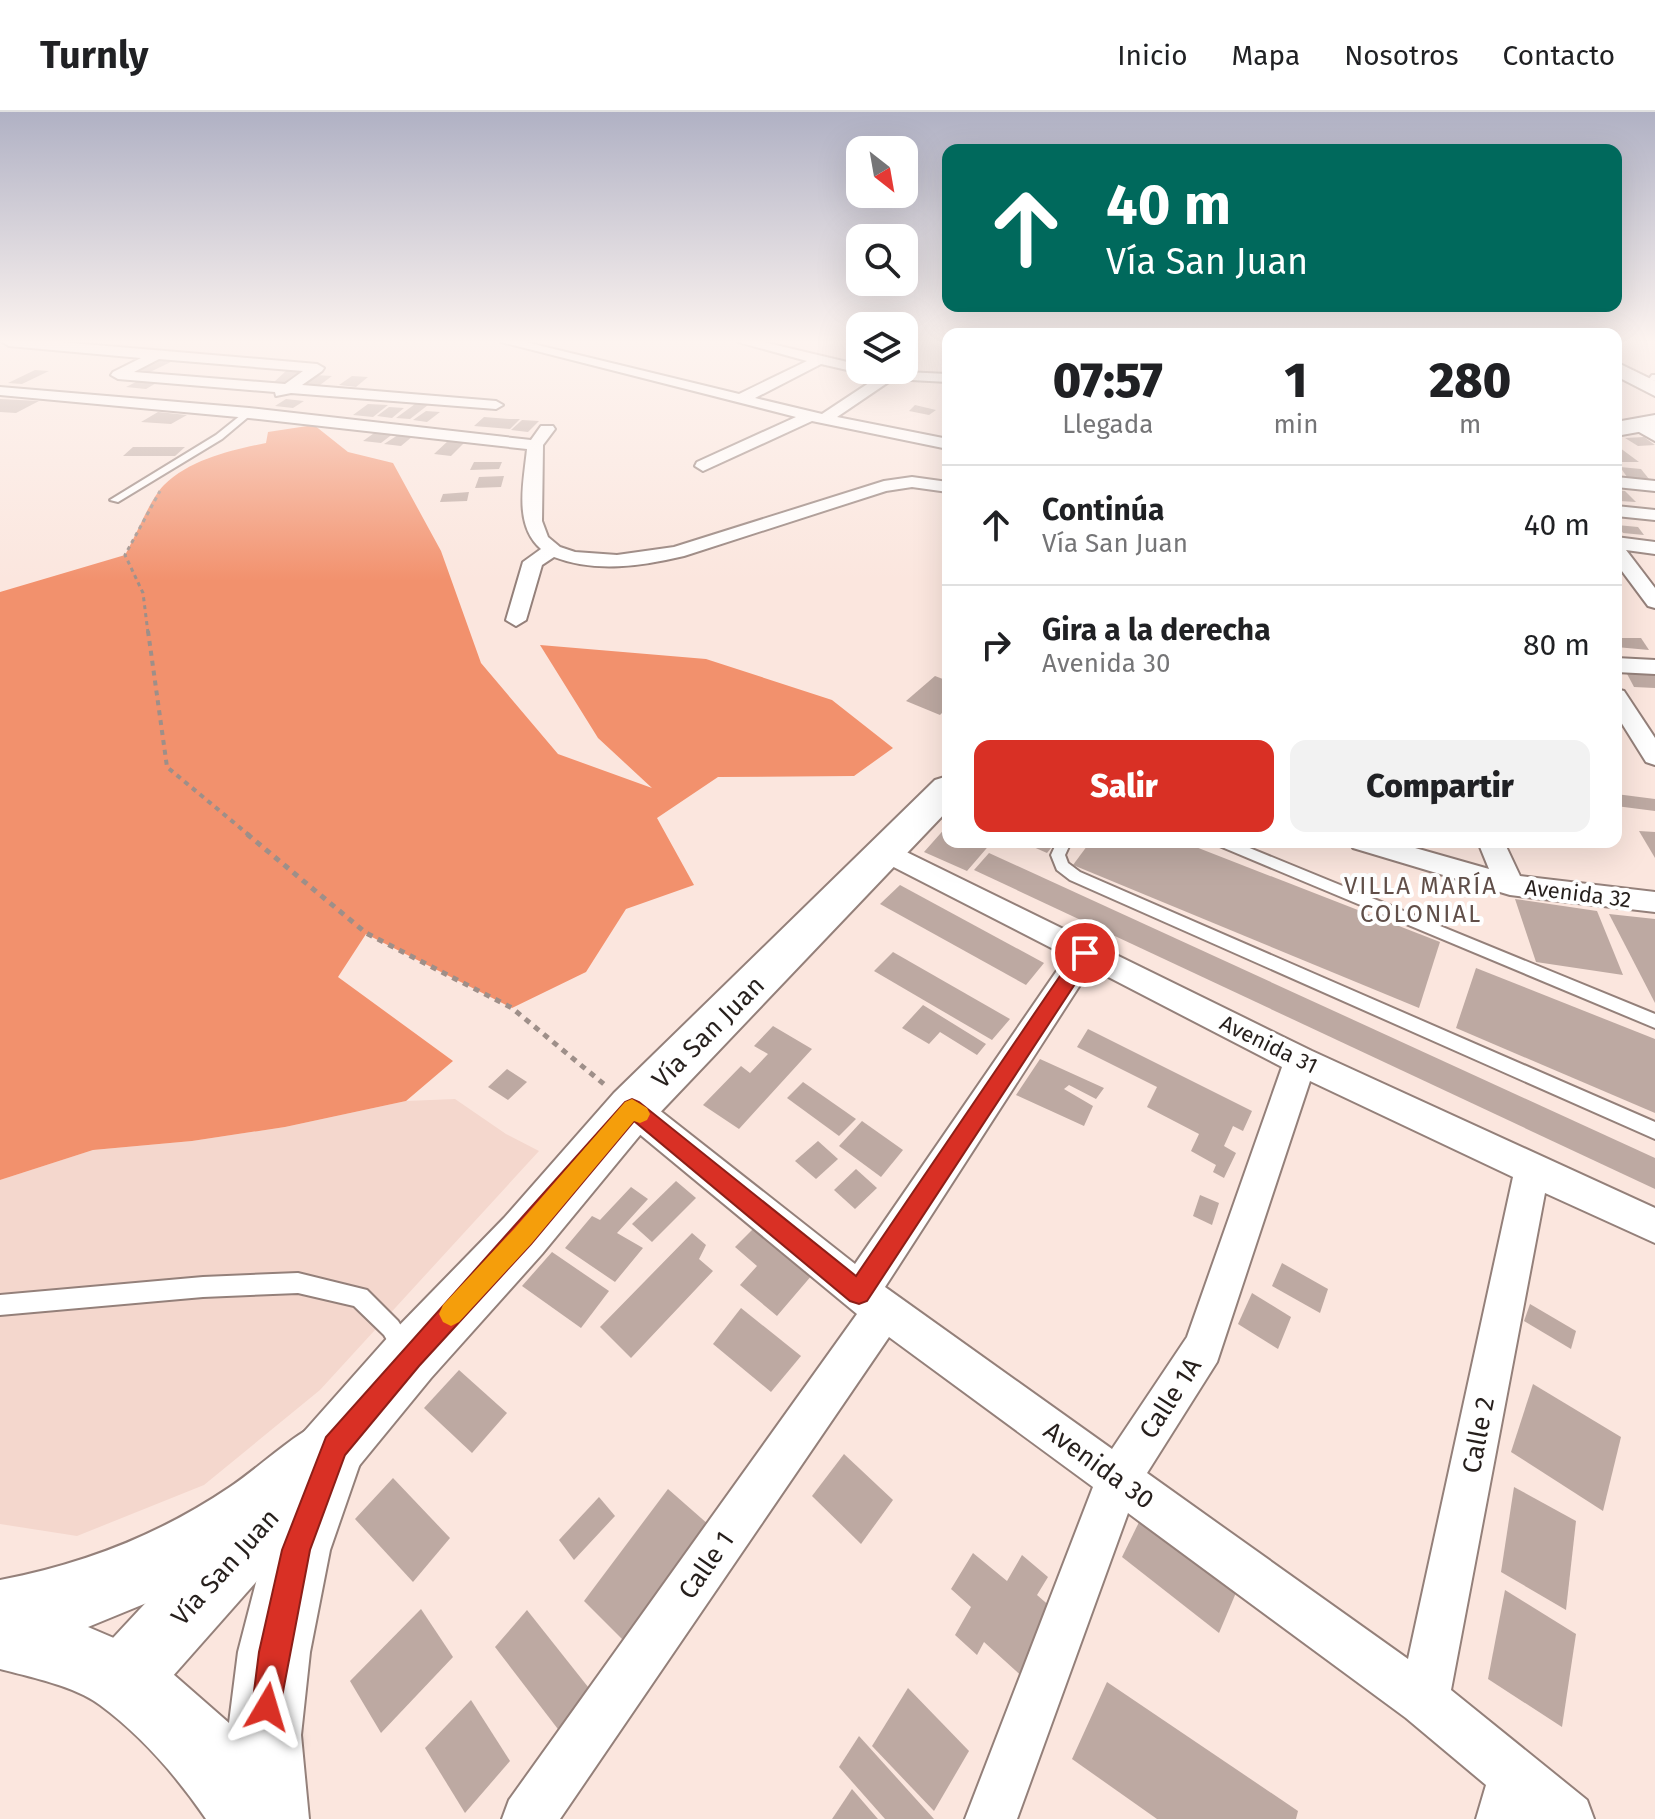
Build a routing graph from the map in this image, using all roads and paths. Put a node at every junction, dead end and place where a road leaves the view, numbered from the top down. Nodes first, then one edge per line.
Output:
1 (238, 422) edge
2 (326, 422) edge
3 (806, 422) edge
4 (840, 422) edge
5 (547, 429) dead end
6 (941, 442) edge
7 (535, 445) junction
8 (703, 466) dead end
9 (1622, 483) edge
10 (942, 486) edge
11 (1655, 486) edge
12 (162, 487) dead end
13 (115, 500) dead end
14 (1622, 512) edge
15 (1655, 515) edge
16 (1622, 544) edge
17 (1655, 548) edge
18 (553, 550) junction
19 (1622, 559) edge
20 (1622, 581) edge
21 (1639, 583) junction
22 (1655, 602) edge
23 (516, 620) dead end
24 (1622, 665) edge
25 (1655, 667) edge
26 (1622, 705) edge
27 (1655, 757) edge
28 (942, 794) edge
29 (1061, 848) edge
30 (1237, 848) edge
31 (1383, 848) edge
32 (1494, 848) edge
33 (888, 852) junction
34 (1510, 885) junction
35 (1655, 902) edge
36 (1085, 953) junction
37 (1655, 1021) edge
38 (1300, 1061) junction
39 (632, 1108) junction
40 (1655, 1131) edge
41 (1532, 1170) junction
42 (1655, 1226) edge
43 (872, 1301) junction
44 (0, 1305) edge
45 (410, 1357) junction
46 (335, 1446) junction
47 (1118, 1479) junction
48 (0, 1615) edge
49 (0, 1634) edge
50 (124, 1678) junction
51 (1424, 1700) junction
52 (1509, 1797) edge
53 (253, 1819) edge
54 (270, 1819) edge
55 (528, 1819) edge
56 (991, 1819) edge
57 (1568, 1819) edge

1 - 13 lane
2 - 7 street
3 - 8 street
4 - 6 street
5 - 7 street
7 - 18 street
9 - 11 street
10 - 18 street
12 - 39 path
14 - 15 street
16 - 17 street
18 - 23 street
19 - 21 street
20 - 21 street
21 - 22 street
24 - 25 street
26 - 27 street
28 - 33 street, Vía San Juan
29 - 40 lane
30 - 37 lane
31 - 34 street, Avenida 32
32 - 34 street
33 - 36 street, Avenida 31
33 - 39 street, Vía San Juan
34 - 35 street, Avenida 32
36 - 38 street, Avenida 31
36 - 43 street, Calle 1
38 - 41 street, Avenida 31
38 - 47 street, Calle 1A
39 - 43 street, Avenida 30
39 - 45 street, Vía San Juan
41 - 42 street, Avenida 31
41 - 51 street, Calle 2
43 - 47 street, Avenida 30
43 - 55 street, Calle 1
44 - 45 lane
45 - 46 street, Vía San Juan
46 - 48 street
46 - 50 street, Vía San Juan
46 - 54 street
47 - 51 street, Avenida 30
47 - 56 street, Calle 1A
49 - 50 street
50 - 53 street
51 - 52 street, Avenida 30
52 - 57 street, Avenida 30

